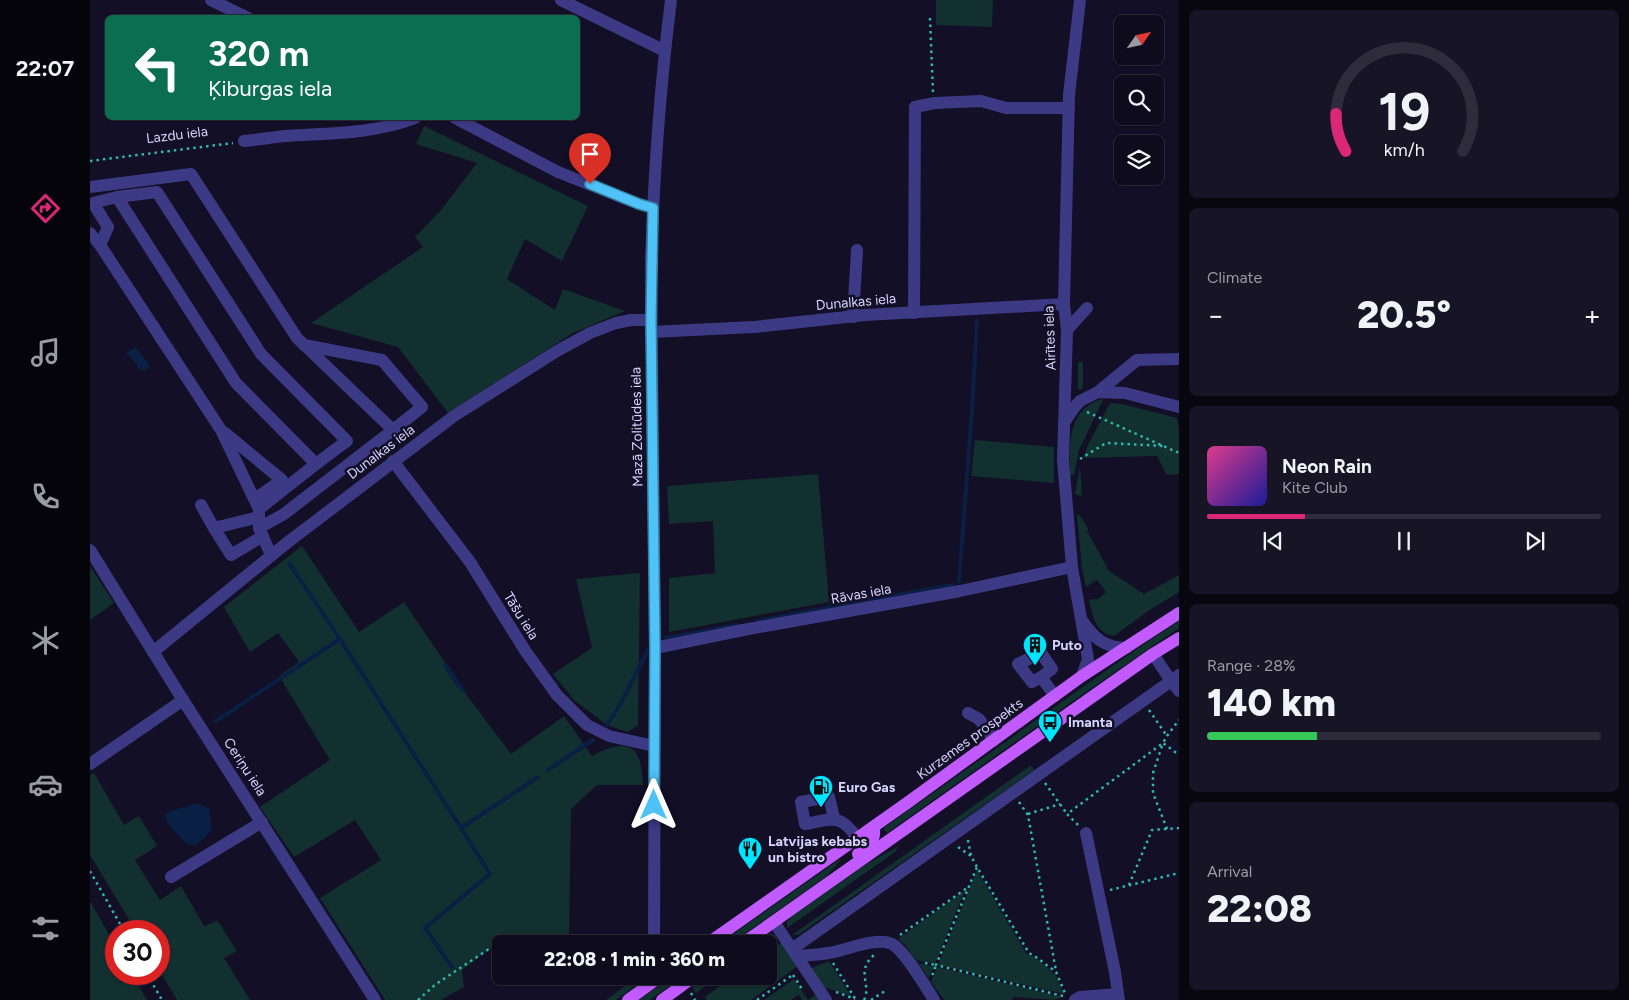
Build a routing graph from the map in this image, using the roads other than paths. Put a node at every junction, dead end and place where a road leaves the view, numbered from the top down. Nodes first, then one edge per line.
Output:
1 (561, 0) edge
2 (671, 0) edge
3 (1080, 0) edge
4 (218, 2) edge
5 (242, 15) edge
6 (665, 51) junction
7 (1069, 108) junction
8 (410, 120) edge
9 (459, 120) edge
10 (244, 142) road end
11 (90, 187) edge
12 (116, 197) junction
13 (653, 208) junction
14 (90, 233) edge
15 (100, 245) junction
16 (857, 250) dead end
17 (1064, 304) junction
18 (1087, 308) dead end
19 (914, 313) junction
20 (853, 316) junction
21 (651, 326) junction
22 (1067, 330) junction
23 (304, 345) junction
24 (1179, 359) edge
25 (1098, 392) junction
26 (1179, 407) edge
27 (1064, 422) junction
28 (221, 430) junction
29 (393, 430) junction
30 (393, 461) junction
31 (315, 463) junction
32 (201, 505) dead end
33 (259, 518) junction
34 (214, 528) junction
35 (90, 550) edge
36 (271, 555) junction
37 (1072, 567) junction
38 (1179, 613) edge
39 (1082, 620) junction
40 (1179, 638) edge
41 (655, 648) junction
42 (1126, 648) junction
43 (153, 652) junction
44 (1152, 654) junction
45 (1082, 676) junction
46 (1041, 677) junction
47 (1175, 678) edge
48 (1179, 691) edge
49 (1055, 696) junction
50 (183, 700) junction
51 (968, 713) dead end
52 (994, 740) junction
53 (654, 746) junction
54 (90, 764) edge
55 (834, 818) dead end
56 (262, 822) junction
57 (873, 827) junction
58 (1086, 833) road end
59 (857, 838) junction
60 (171, 877) dead end
61 (832, 880) junction
62 (774, 922) junction
63 (654, 935) edge
64 (721, 935) edge
65 (755, 935) edge
66 (795, 952) junction
67 (649, 985) edge
68 (683, 985) edge
69 (1118, 997) edge
70 (375, 1000) edge
71 (628, 1000) edge
72 (662, 1000) edge
73 (826, 1000) edge
74 (934, 1000) edge
75 (1075, 1000) edge

1 - 6 street
2 - 6 street, Mazā Zolitūdes iela
3 - 7 street, Airītes iela
4 - 5 street
6 - 13 street, Mazā Zolitūdes iela
7 - 17 street, Airītes iela
7 - 19 street
8 - 10 street
9 - 13 street
11 - 23 street
12 - 15 street
12 - 31 street
12 - 31 street
13 - 21 street, Mazā Zolitūdes iela
14 - 15 street
15 - 28 street
16 - 20 street
17 - 19 street, Dunalkas iela
17 - 22 street, Airītes iela
18 - 22 street
19 - 20 street, Dunalkas iela
20 - 21 street, Dunalkas iela
21 - 30 street, Dunalkas iela
21 - 41 street, Mazā Zolitūdes iela
22 - 27 street, Airītes iela
23 - 29 street
23 - 29 street
24 - 25 street
25 - 26 street
25 - 27 street
27 - 37 street, Airītes iela
28 - 33 street
28 - 33 street
29 - 33 street
30 - 36 street, Dunalkas iela
30 - 53 street, Tāšu iela
31 - 33 street
32 - 34 street
33 - 34 street
33 - 34 street
33 - 36 street
35 - 43 street, Ceriņu iela
36 - 43 street, Dunalkas iela
37 - 39 street, Airītes iela
37 - 41 street, Rāvas iela
38 - 42 main road, Kurzemes prospekts
39 - 42 street, Airītes iela
39 - 45 street
40 - 44 main road
41 - 53 street, Mazā Zolitūdes iela
42 - 45 main road, Kurzemes prospekts
43 - 50 street, Ceriņu iela
44 - 47 street
44 - 61 main road
45 - 49 main road, Kurzemes prospekts
46 - 46 street
46 - 49 street
47 - 48 street
47 - 66 street
49 - 52 main road, Kurzemes prospekts
50 - 54 street
50 - 56 street, Ceriņu iela
51 - 52 street
52 - 57 main road, Kurzemes prospekts
53 - 63 street, Mazā Zolitūdes iela
55 - 59 street
56 - 60 street
56 - 70 street, Ceriņu iela
57 - 59 main road, Kurzemes prospekts
57 - 61 main road
58 - 69 street
59 - 64 main road, Kurzemes prospekts
61 - 62 main road
62 - 65 main road
62 - 66 street
66 - 73 street
66 - 74 street
67 - 71 main road
68 - 72 main road
69 - 75 street

